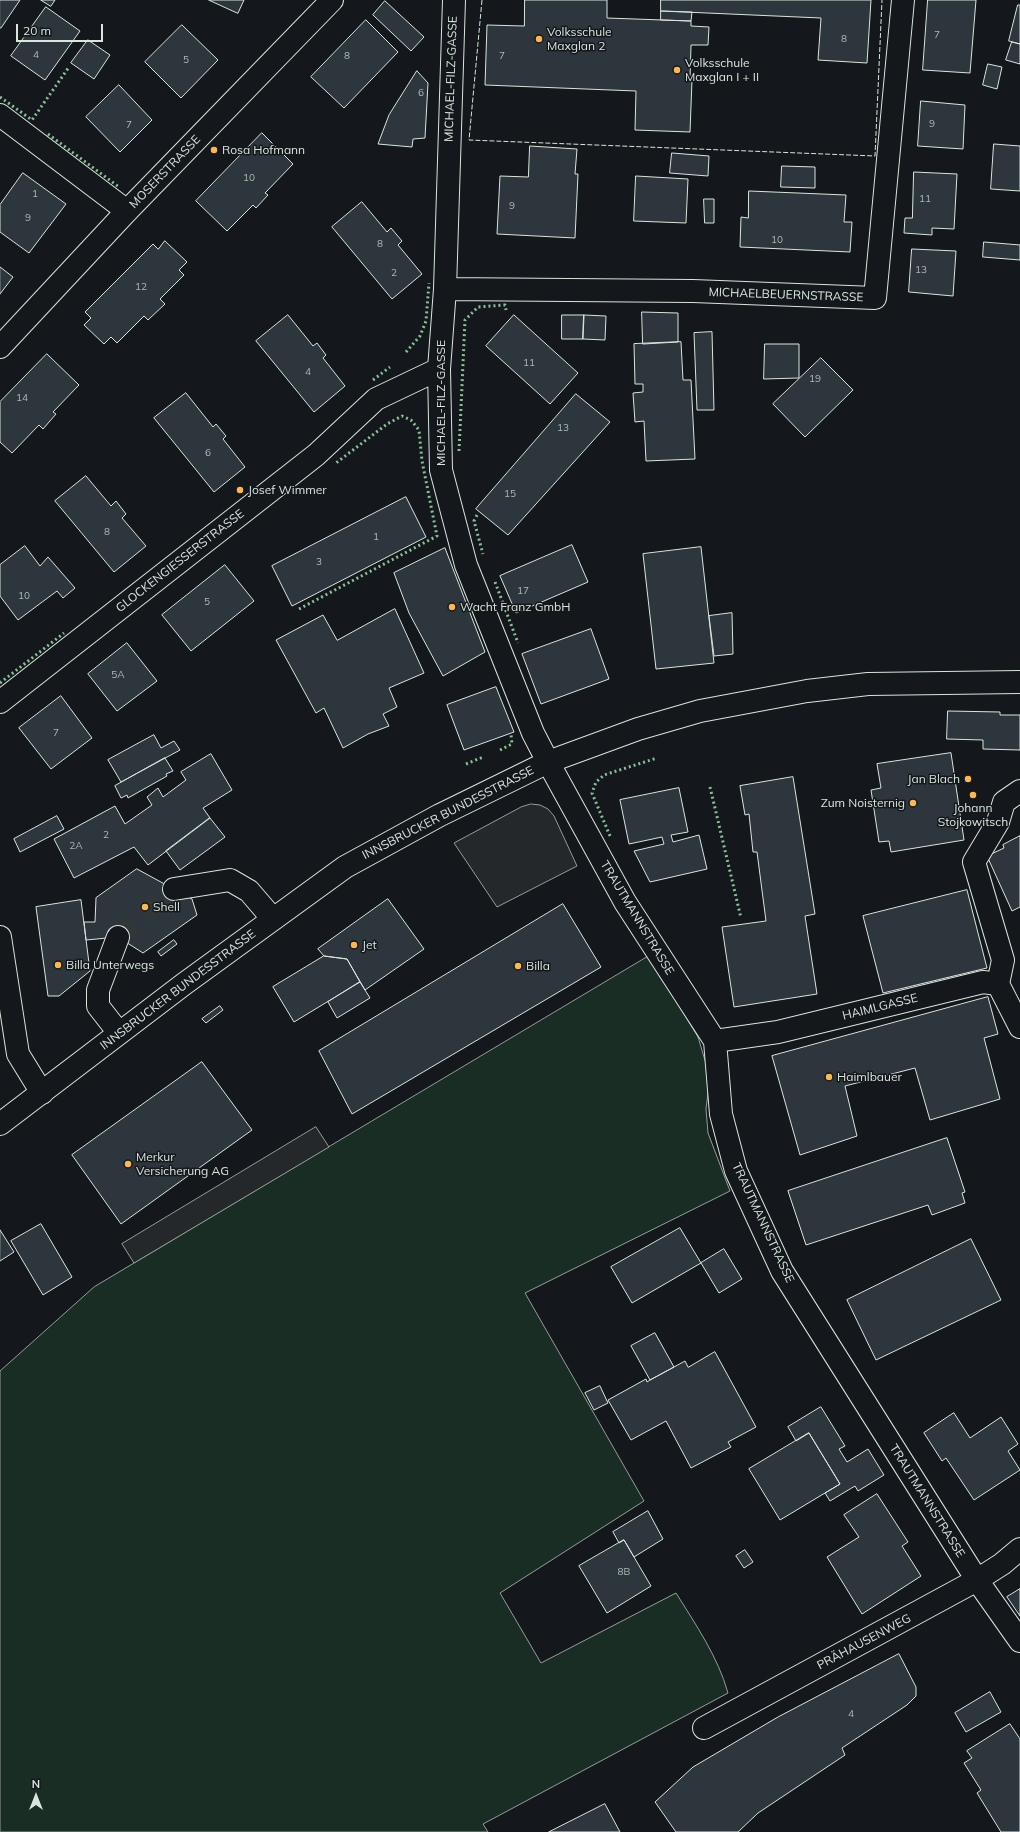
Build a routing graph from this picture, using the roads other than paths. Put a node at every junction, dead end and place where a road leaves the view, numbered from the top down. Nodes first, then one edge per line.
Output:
1 (332, 0) edge
2 (454, 0) edge
3 (903, 0) edge
4 (0, 115) edge
5 (127, 211) junction
6 (445, 289) junction
7 (0, 347) edge
8 (439, 369) junction
9 (1020, 682) edge
10 (0, 702) edge
11 (548, 762) junction
12 (1020, 791) edge
13 (174, 889) tunnel mouth
14 (273, 919) junction
15 (0, 937) edge
16 (118, 937) tunnel mouth
17 (998, 984) junction
18 (1020, 1027) edge
19 (119, 1033) junction
20 (715, 1041) junction
21 (42, 1093) junction
22 (0, 1124) edge
23 (1020, 1549) edge
24 (978, 1580) junction
25 (1020, 1642) edge
26 (704, 1728) dead end

1 - 5 street, MOSERSTRASSE
2 - 6 street, MICHAEL-FILZ-GASSE
3 - 6 street, MICHAELBEUERNSTRASSE
4 - 5 street
5 - 7 street, MOSERSTRASSE
6 - 8 street, MICHAEL-FILZ-GASSE
8 - 10 street, GLOCKENGIESSERSTRASSE
8 - 11 street, MICHAEL-FILZ-GASSE
9 - 11 street, INNSBRUCKER BUNDESSTRASSE
11 - 14 street, INNSBRUCKER BUNDESSTRASSE
11 - 20 street, TRAUTMANNSTRASSE
12 - 17 street
13 - 14 street
14 - 19 street, INNSBRUCKER BUNDESSTRASSE
15 - 21 street
16 - 19 street
17 - 18 street
17 - 20 street, HAIMLGASSE
19 - 21 street, INNSBRUCKER BUNDESSTRASSE
20 - 24 street, TRAUTMANNSTRASSE
21 - 22 street, INNSBRUCKER BUNDESSTRASSE
23 - 24 street, PRÄHAUSENWEG
24 - 25 street, TRAUTMANNSTRASSE
24 - 26 street, PRÄHAUSENWEG

